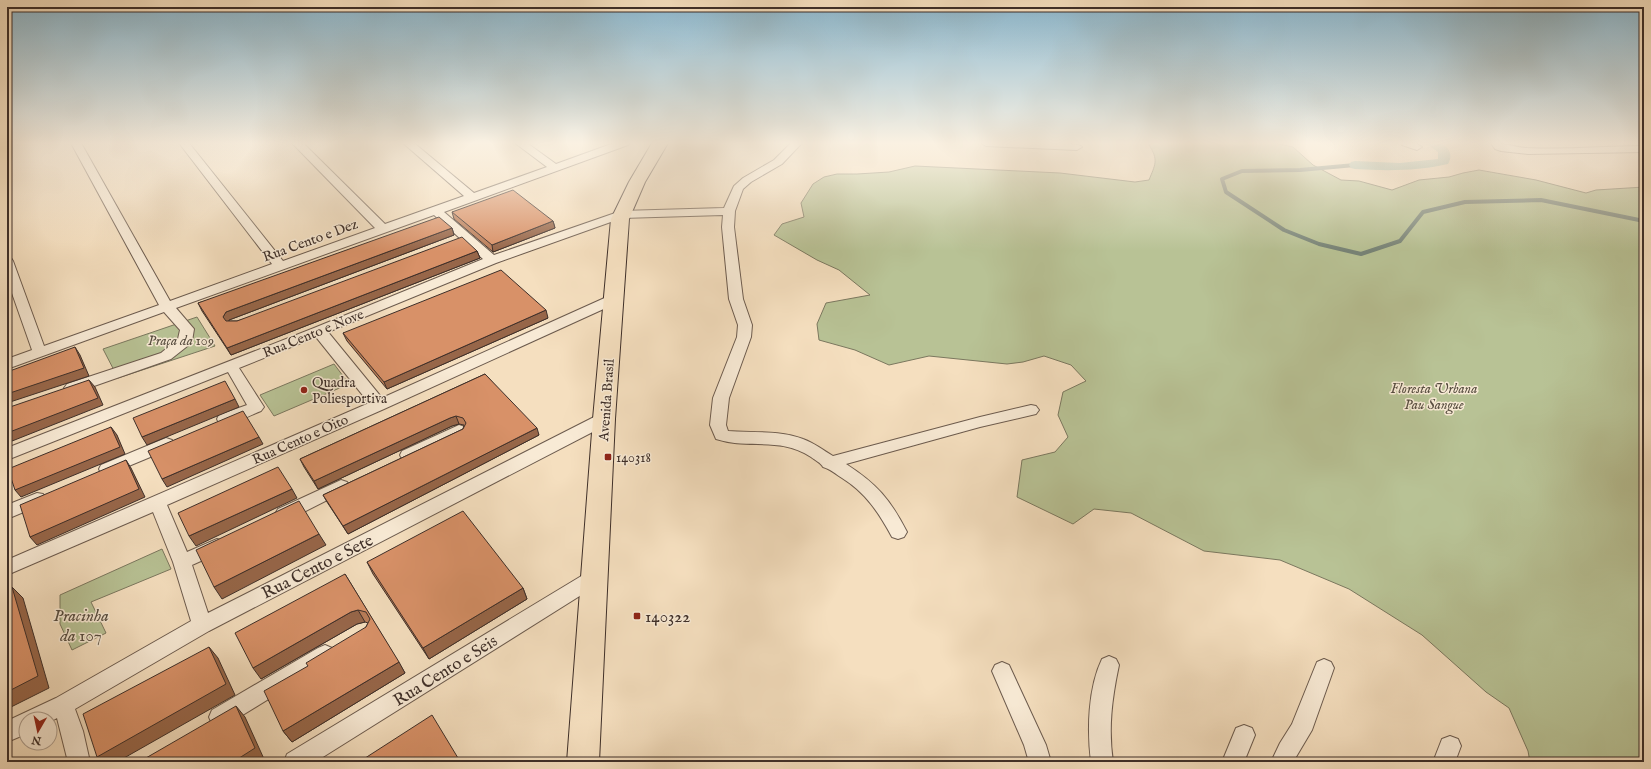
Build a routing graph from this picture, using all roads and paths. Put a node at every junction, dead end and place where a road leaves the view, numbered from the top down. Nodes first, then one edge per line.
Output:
1 (96, 179) edge
2 (212, 179) edge
3 (333, 179) edge
4 (451, 179) edge
5 (526, 179) edge
6 (639, 179) edge
7 (749, 179) edge
8 (474, 198) junction
9 (436, 211) junction
10 (729, 211) junction
11 (621, 215) junction
12 (384, 229) junction
13 (466, 237) junction
14 (451, 243) edge
15 (492, 260) junction
16 (7, 261) edge
17 (281, 267) junction
18 (614, 299) junction
19 (167, 307) junction
20 (319, 331) junction
21 (40, 353) junction
22 (7, 364) edge
23 (230, 366) junction
24 (57, 394) edge
25 (378, 405) junction
26 (1031, 410) dead end
27 (604, 419) junction
28 (212, 425) edge
29 (459, 431) edge
30 (183, 437) edge
31 (7, 454) edge
32 (395, 461) edge
33 (829, 462) junction
34 (95, 474) edge
35 (352, 481) edge
36 (51, 493) edge
37 (157, 501) junction
38 (7, 512) edge
39 (267, 522) edge
40 (898, 532) dead end
41 (231, 539) edge
42 (182, 562) junction
43 (7, 568) edge
44 (595, 577) junction
45 (202, 625) junction
46 (338, 646) edge
47 (1109, 665) dead end
48 (1324, 668) dead end
49 (1002, 671) dead end
50 (63, 705) junction
51 (51, 711) edge
52 (204, 726) edge
53 (18, 727) edge
54 (7, 732) edge
55 (1244, 735) dead end
56 (79, 762) edge
57 (295, 762) edge
58 (583, 762) edge
59 (1040, 762) edge
60 (1102, 762) edge
61 (1233, 762) edge
62 (1282, 762) edge

1 - 19 street
2 - 17 street
3 - 12 street
4 - 8 street
5 - 8 street, Rua Cento e Dez
6 - 11 main road, Avenida Brasil
7 - 10 street
8 - 9 street, Rua Cento e Dez
9 - 12 street, Rua Cento e Dez
9 - 13 street
10 - 11 street, Rua Cento e Nove
10 - 33 street
11 - 15 street, Rua Cento e Nove
11 - 18 main road, Avenida Brasil
12 - 17 street, Rua Cento e Dez
13 - 14 street
13 - 15 street
15 - 20 street, Rua Cento e Nove
16 - 21 street
17 - 19 street, Rua Cento e Dez
18 - 25 street, Rua Cento e Oito
18 - 27 main road, Avenida Brasil
19 - 21 street, Rua Cento e Dez
19 - 24 street
20 - 23 street, Rua Cento e Nove
20 - 25 street
21 - 22 street, Rua Cento e Dez
23 - 28 street
23 - 31 street, Rua Cento e Nove
25 - 37 street, Rua Cento e Oito
26 - 33 street
27 - 44 main road, Avenida Brasil
27 - 45 street, Rua Cento e Sete
29 - 32 street
30 - 34 street
33 - 40 street
35 - 39 street
36 - 38 street
37 - 42 street
37 - 43 street, Rua Cento e Oito
41 - 42 street
42 - 45 street
44 - 57 street, Rua Cento e Seis
44 - 58 main road, Avenida Brasil
45 - 50 street, Rua Cento e Sete
46 - 52 street
47 - 60 street
48 - 62 street
49 - 59 street
50 - 51 street, Rua Cento e Sete
50 - 56 street
53 - 54 street
55 - 61 street

